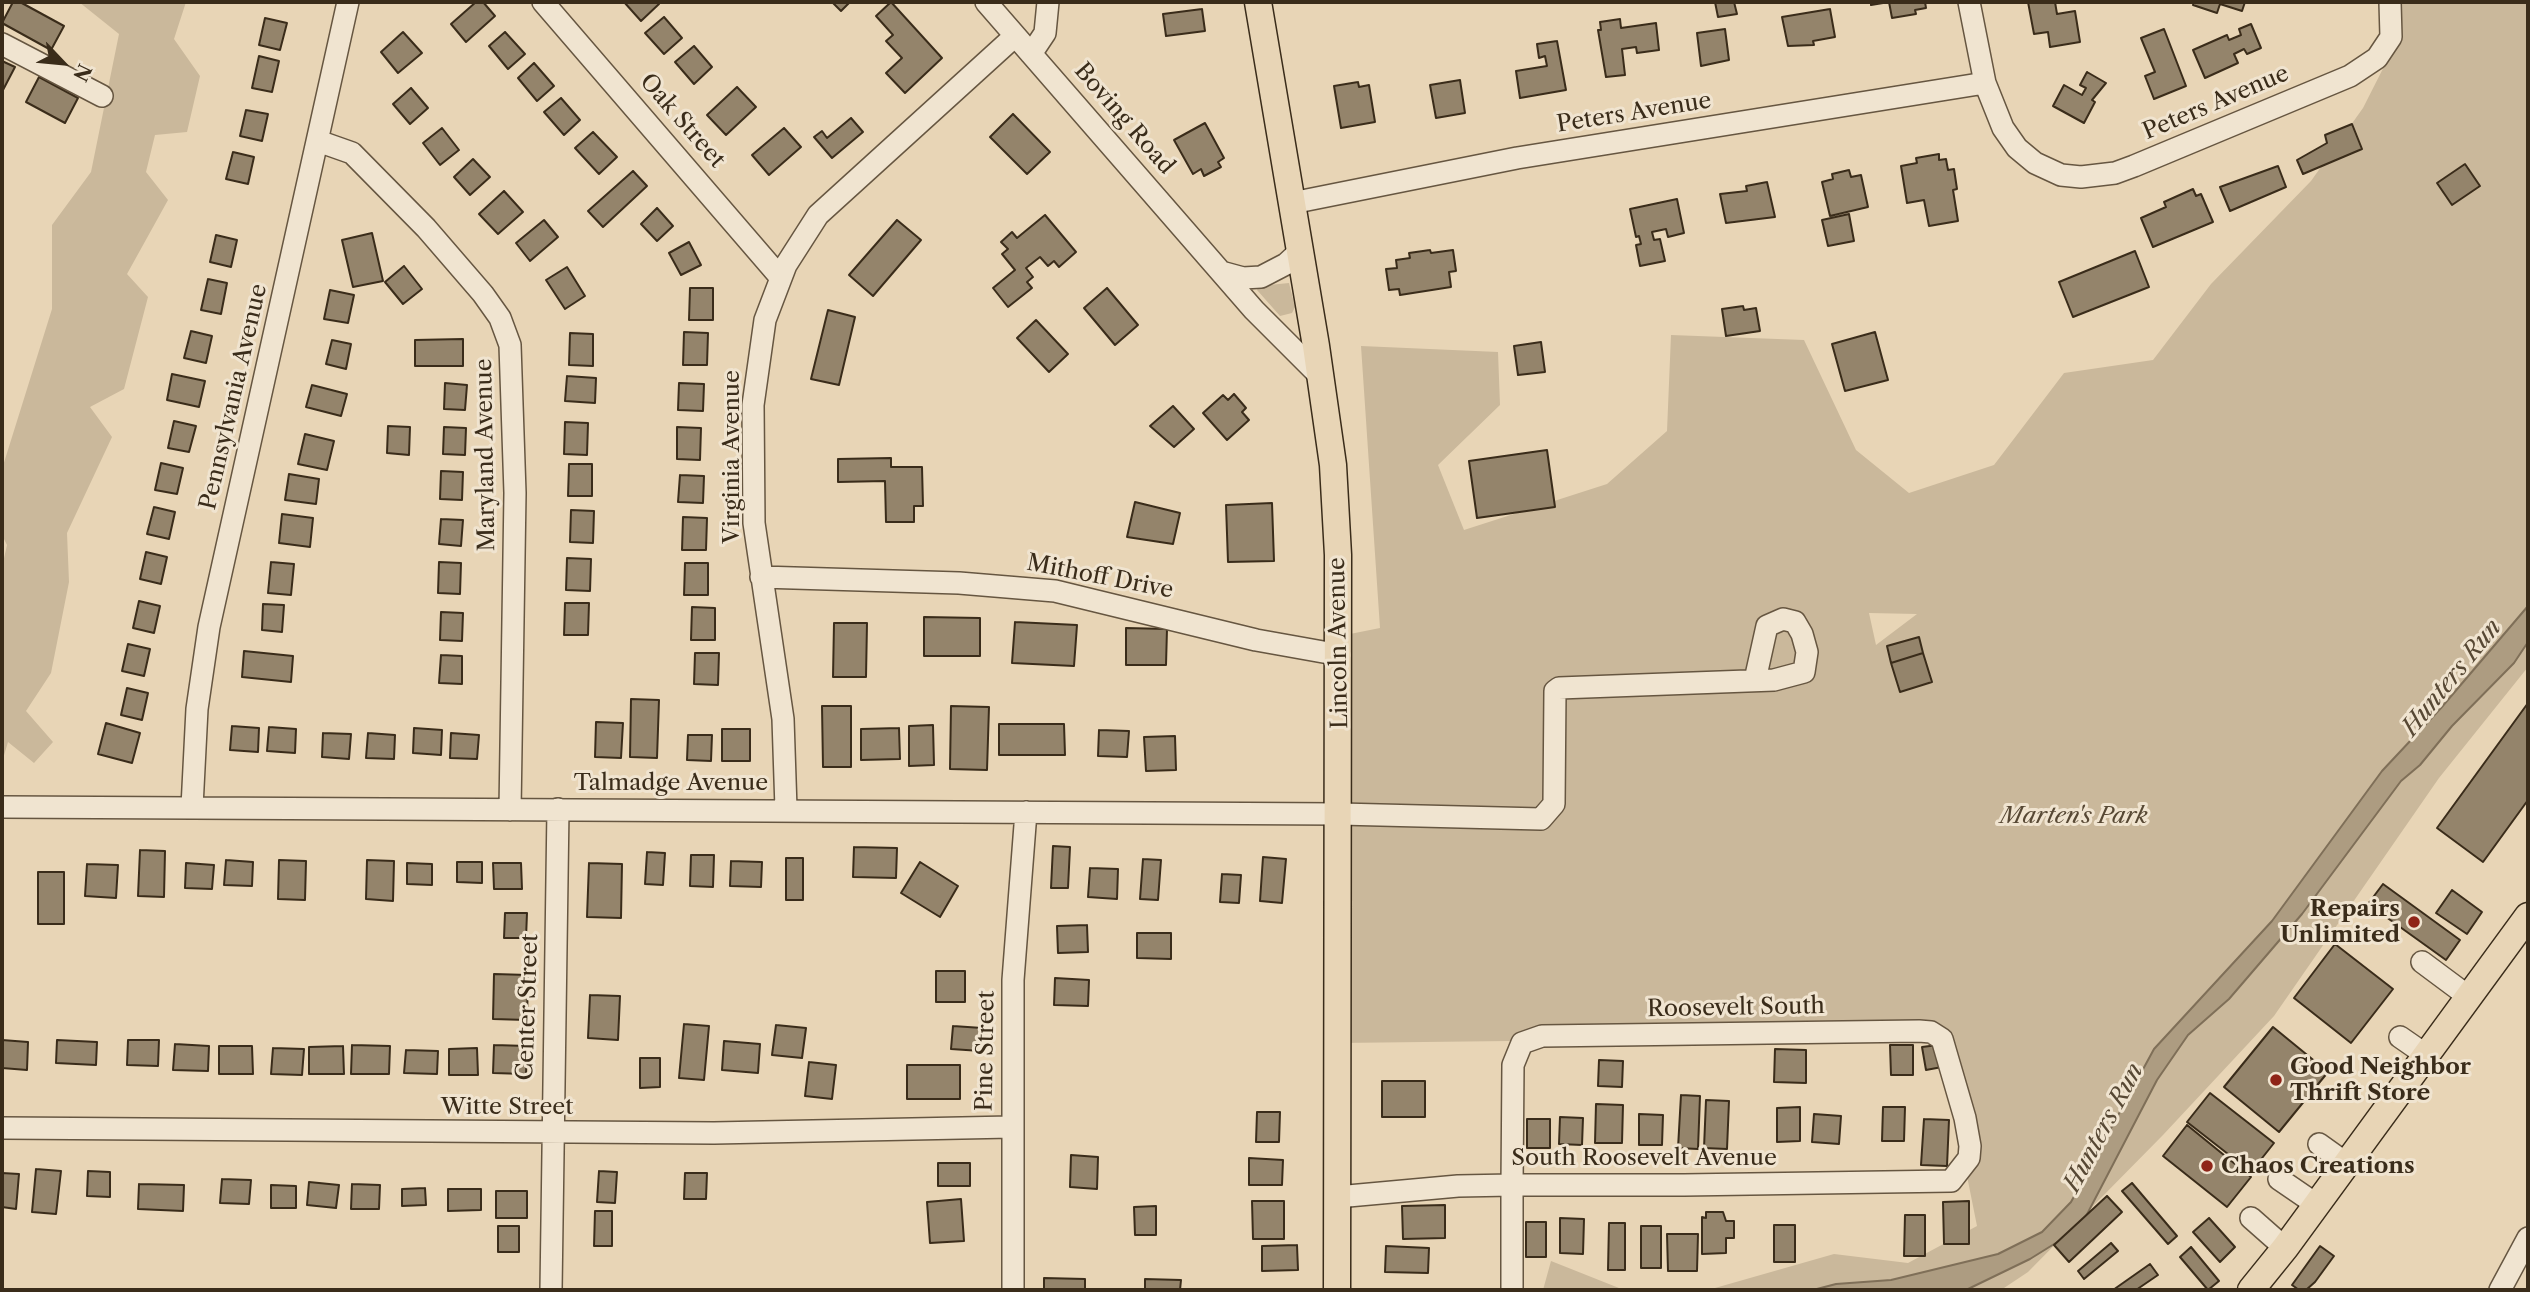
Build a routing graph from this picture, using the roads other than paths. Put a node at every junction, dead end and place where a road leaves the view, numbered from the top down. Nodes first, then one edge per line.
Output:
1 (348, 2) edge
2 (543, 2) edge
3 (986, 2) edge
4 (1048, 2) edge
5 (1258, 2) edge
6 (1969, 2) edge
7 (2390, 2) edge
8 (1015, 36) junction
9 (2, 44) edge
10 (1031, 54) junction
11 (1985, 83) junction
12 (102, 96) dead end
13 (318, 141) junction
14 (1292, 203) junction
15 (1300, 251) junction
16 (1221, 272) junction
17 (780, 277) junction
18 (1321, 377) junction
19 (761, 578) junction
20 (1340, 655) junction
21 (1755, 680) dead end
22 (192, 807) junction
23 (558, 809) junction
24 (786, 809) junction
25 (510, 810) junction
26 (3, 811) edge
27 (1026, 812) junction
28 (1339, 814) junction
29 (2528, 916) edge
30 (2422, 962) dead end
31 (2469, 997) junction
32 (2400, 1037) dead end
33 (2426, 1055) junction
34 (1011, 1127) junction
35 (2, 1128) edge
36 (552, 1133) junction
37 (2319, 1144) dead end
38 (2347, 1164) junction
39 (2279, 1179) dead end
40 (1951, 1181) joint
41 (1512, 1185) junction
42 (1337, 1197) junction
43 (2316, 1205) junction
44 (2250, 1218) dead end
45 (2528, 1238) edge
46 (2285, 1248) junction
47 (551, 1290) edge
48 (1013, 1290) edge
49 (1337, 1290) edge
50 (1512, 1290) edge
51 (2250, 1290) edge
52 (2500, 1290) edge

1 - 13 street, Pennsylvania Avenue
2 - 17 street, Oak Street
3 - 8 street, Boving Road
4 - 10 street
5 - 14 main road, Lincoln Avenue
6 - 11 street
7 - 11 street, Peters Avenue
8 - 10 street, Boving Road
8 - 17 street, Virginia Avenue
9 - 12 street
10 - 16 street, Boving Road
11 - 14 street, Peters Avenue
13 - 22 street, Pennsylvania Avenue
13 - 25 street, Maryland Avenue
14 - 15 main road, Lincoln Avenue
15 - 16 street
15 - 18 main road, Lincoln Avenue
16 - 18 street, Boving Road
17 - 19 street, Virginia Avenue
18 - 20 main road, Lincoln Avenue
19 - 20 street, Mithoff Drive
19 - 24 street, Virginia Avenue
20 - 28 main road, Lincoln Avenue
21 - 28 street, Talmadge Avenue
22 - 25 street, Talmadge Avenue
22 - 26 street, Talmadge Avenue
23 - 24 street, Talmadge Avenue
23 - 25 street, Talmadge Avenue
23 - 36 street, Center Street
24 - 27 street, Talmadge Avenue
27 - 28 street, Talmadge Avenue
27 - 34 street, Pine Street
28 - 42 main road, Lincoln Avenue
29 - 31 main road
30 - 31 street
31 - 33 main road
32 - 33 street
33 - 38 main road
34 - 36 street, Witte Street
34 - 48 street, Pine Street
35 - 36 street, Witte Street
36 - 47 street, Center Street
37 - 38 street
38 - 43 main road
39 - 43 street
40 - 41 street, South Roosevelt Avenue
40 - 41 street, Roosevelt South
41 - 42 street, South Roosevelt Avenue
41 - 50 street
42 - 49 main road, Lincoln Avenue
43 - 46 main road
44 - 46 street
45 - 52 street
46 - 51 main road

